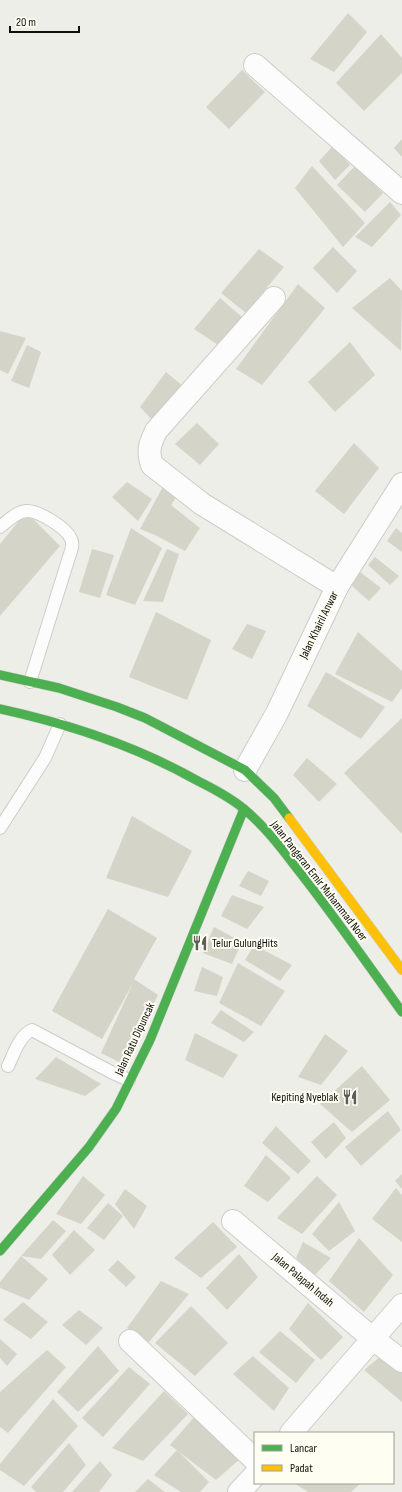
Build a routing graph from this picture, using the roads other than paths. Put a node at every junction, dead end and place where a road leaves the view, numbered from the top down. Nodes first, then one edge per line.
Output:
1 (255, 64) dead end
2 (402, 193) edge
3 (274, 298) dead end
4 (402, 484) edge
5 (0, 527) edge
6 (337, 587) junction
7 (0, 675) edge
8 (30, 682) junction
9 (0, 709) edge
10 (60, 724) junction
11 (245, 770) junction
12 (244, 809) junction
13 (0, 828) edge
14 (327, 888) junction
15 (402, 970) edge
16 (402, 1012) edge
17 (8, 1066) dead end
18 (129, 1080) junction
19 (233, 1221) dead end
20 (0, 1252) edge
21 (402, 1305) edge
22 (372, 1338) junction
23 (130, 1341) dead end
24 (402, 1361) edge
25 (292, 1432) edge
26 (254, 1459) edge
27 (254, 1476) edge
28 (239, 1492) edge

1 - 2 street
3 - 6 street
4 - 6 street, Jalan Khairil Anwar
5 - 8 lane
6 - 11 street, Jalan Khairil Anwar
7 - 8 main road, Jalan Pangeran Emir Muhammad Noer
8 - 11 main road, Jalan Pangeran Emir Muhammad Noer
9 - 10 main road, Jalan Pangeran Emir Muhammad Noer
10 - 12 main road, Jalan Pangeran Emir Muhammad Noer
10 - 13 lane
11 - 14 main road, Jalan Pangeran Emir Muhammad Noer
12 - 14 main road, Jalan Pangeran Emir Muhammad Noer
12 - 18 main road, Jalan Ratu Dipuncak
14 - 15 main road, Jalan Pangeran Emir Muhammad Noer
14 - 16 main road, Jalan Pangeran Emir Muhammad Noer
17 - 18 lane
18 - 20 main road, Jalan Ratu Dipuncak
19 - 22 street, Jalan Palapah Indah
21 - 22 street
22 - 24 street, Jalan Palapah Indah
22 - 25 street
23 - 26 street
27 - 28 street

